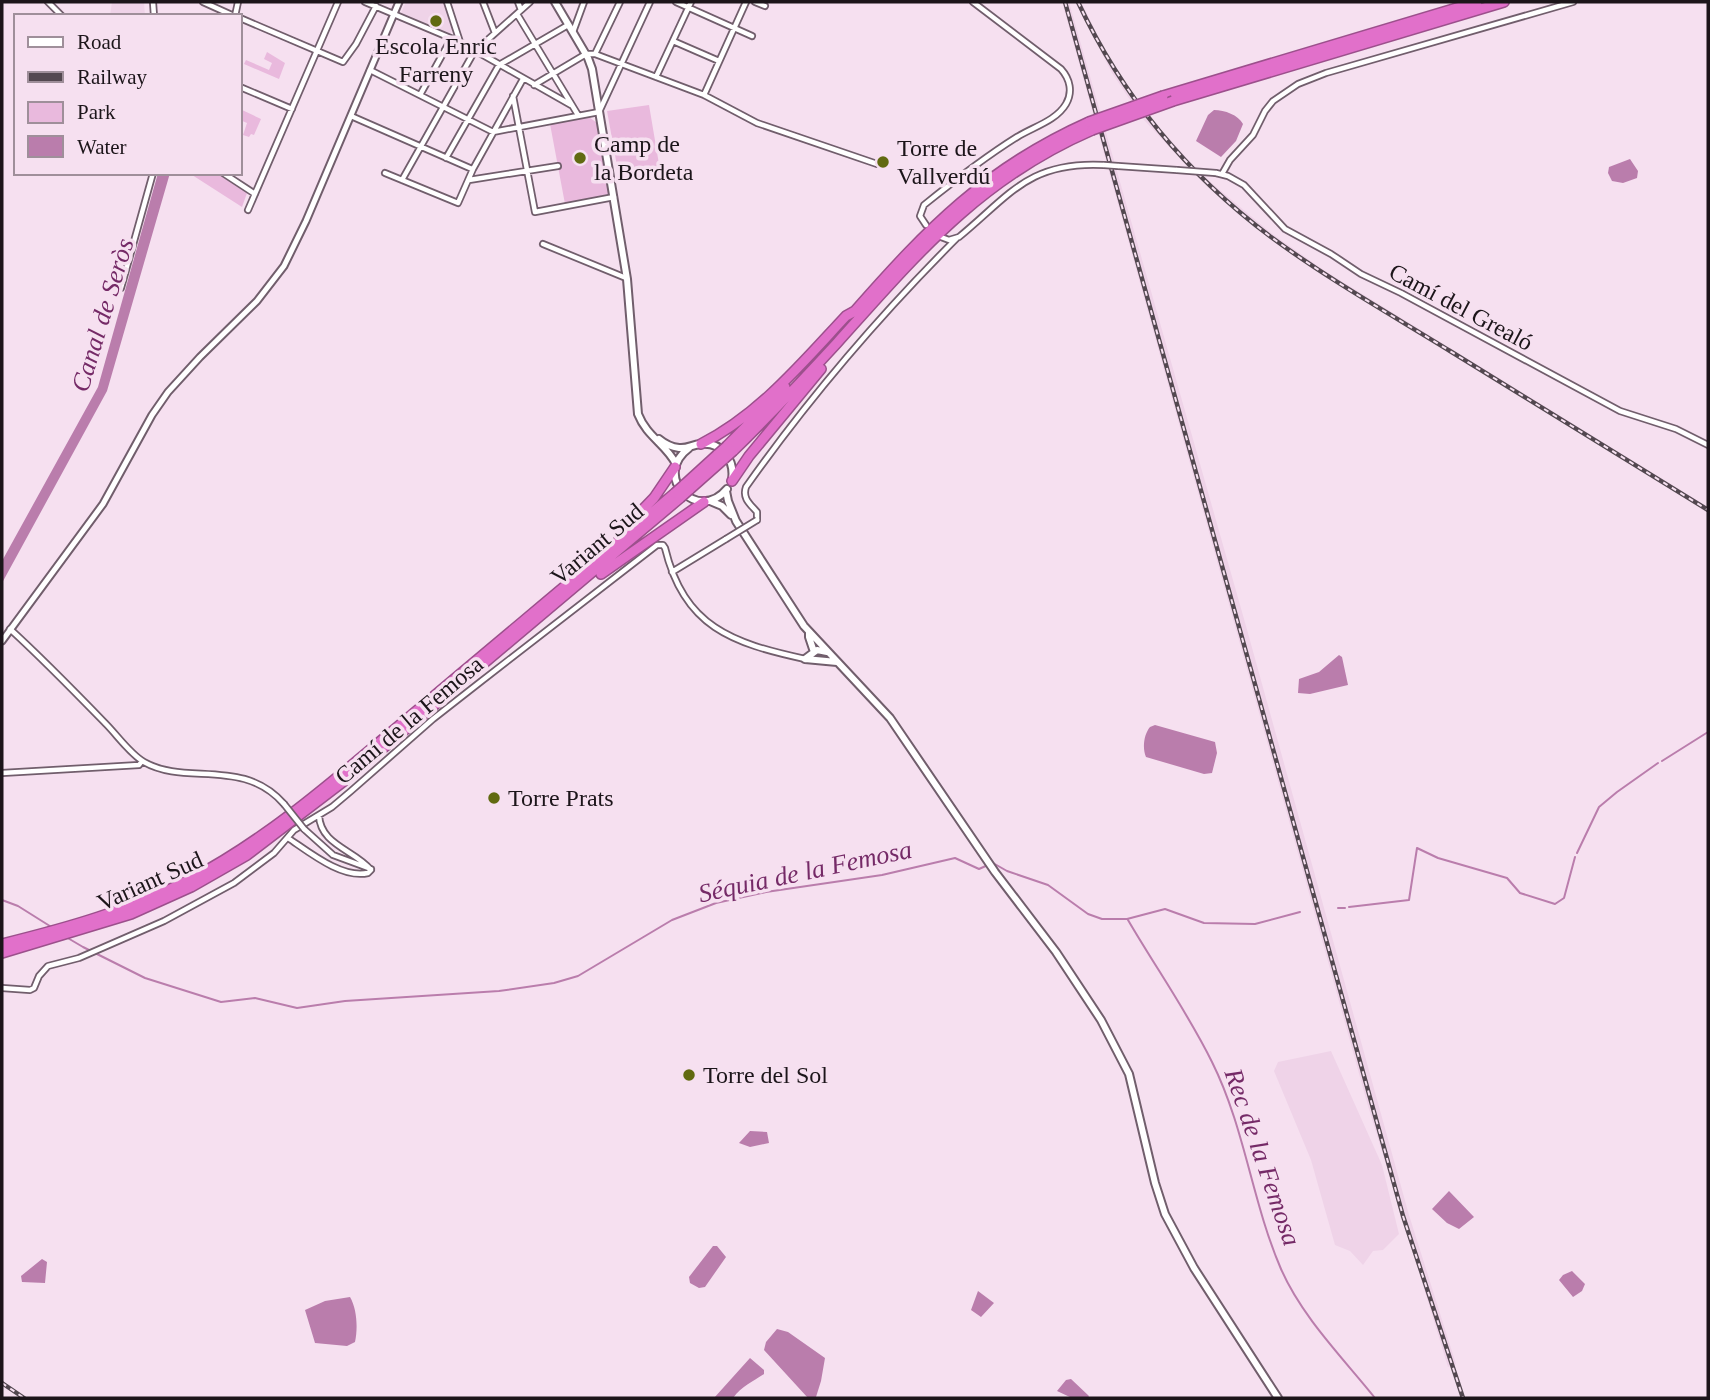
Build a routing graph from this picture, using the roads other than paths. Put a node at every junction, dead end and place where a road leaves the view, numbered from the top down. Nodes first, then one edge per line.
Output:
1 (203, 2) edge
2 (338, 2) edge
3 (365, 2) edge
4 (400, 2) edge
5 (447, 2) edge
6 (483, 2) edge
7 (518, 2) edge
8 (530, 2) edge
9 (555, 2) edge
10 (584, 2) edge
11 (620, 2) edge
12 (650, 2) edge
13 (676, 2) edge
14 (746, 2) edge
15 (755, 2) edge
16 (973, 2) edge
17 (1456, 2) edge
18 (1477, 2) edge
19 (1504, 2) edge
20 (1573, 2) edge
21 (689, 4) edge
22 (376, 6) junction
23 (765, 6) dead end
24 (519, 12) junction
25 (230, 14) edge
26 (394, 14) junction
27 (242, 19) edge
28 (568, 26) junction
29 (734, 27) junction
30 (495, 33) junction
31 (573, 33) junction
32 (752, 36) dead end
33 (451, 39) junction
34 (673, 41) junction
35 (460, 42) junction
36 (535, 46) junction
37 (317, 50) junction
38 (474, 51) junction
39 (586, 54) junction
40 (595, 54) junction
41 (1282, 60) junction
42 (719, 61) junction
43 (621, 64) junction
44 (499, 65) junction
45 (370, 70) junction
46 (553, 74) junction
47 (656, 77) junction
48 (523, 79) junction
49 (534, 85) junction
50 (242, 88) edge
51 (420, 95) junction
52 (607, 95) junction
53 (704, 95) junction
54 (513, 96) junction
55 (597, 96) junction
56 (571, 105) junction
57 (443, 106) junction
58 (292, 109) junction
59 (599, 112) junction
60 (578, 115) junction
61 (351, 116) junction
62 (469, 120) junction
63 (1091, 126) junction
64 (520, 127) junction
65 (493, 132) junction
66 (420, 148) junction
67 (446, 158) junction
68 (877, 164) dead end
69 (558, 166) dead end
70 (473, 169) junction
71 (527, 171) junction
72 (385, 173) dead end
73 (1219, 174) junction
74 (152, 175) edge
75 (226, 175) edge
76 (401, 180) junction
77 (468, 180) junction
78 (255, 194) junction
79 (614, 197) junction
80 (248, 210) dead end
81 (926, 225) dead end
82 (941, 237) dead end
83 (957, 238) junction
84 (543, 244) dead end
85 (919, 253) junction
86 (627, 282) junction
87 (121, 288) dead end
88 (855, 311) junction
89 (637, 404) junction
90 (643, 427) junction
91 (665, 443) junction
92 (701, 444) junction
93 (1708, 445) edge
94 (689, 448) junction
95 (730, 448) junction
96 (676, 466) junction
97 (732, 481) junction
98 (726, 491) junction
99 (677, 496) junction
100 (707, 501) junction
101 (736, 521) junction
102 (672, 572) junction
103 (517, 627) junction
104 (10, 629) junction
105 (809, 632) junction
106 (2, 640) edge
107 (826, 650) junction
108 (814, 652) junction
109 (492, 658) junction
110 (805, 659) junction
111 (820, 660) junction
112 (839, 663) junction
113 (142, 761) junction
114 (2, 773) edge
115 (319, 815) junction
116 (288, 838) junction
117 (371, 870) junction
118 (2, 944) edge
119 (41, 945) junction
120 (2, 953) edge
121 (2, 959) edge
122 (2, 988) edge
123 (1278, 1398) edge

1 - 25 street
2 - 37 street
3 - 22 street
4 - 26 street
5 - 35 street
6 - 30 street
7 - 24 street
8 - 24 street
9 - 28 main road
10 - 31 street
11 - 40 street
12 - 43 street
13 - 21 street
14 - 29 street
15 - 23 street
16 - 81 street
17 - 41 highway
18 - 41 highway
19 - 63 highway, bridge
20 - 73 street
21 - 29 street
21 - 34 street
22 - 26 street
22 - 37 street
24 - 30 street
24 - 36 street
26 - 33 street
26 - 45 street
27 - 37 street
28 - 31 main road
28 - 36 street
29 - 32 street
29 - 42 street
30 - 38 street
31 - 39 main road
33 - 35 street
33 - 51 street
34 - 42 street
34 - 47 street
35 - 38 street
36 - 44 street
36 - 46 street
37 - 58 street
38 - 44 street
38 - 57 street
39 - 40 street
39 - 46 street
39 - 55 main road
40 - 43 street
41 - 63 highway, bridge
42 - 53 street
43 - 47 street
43 - 52 street
44 - 48 street
44 - 62 street
45 - 51 street
45 - 61 street
46 - 49 street
46 - 56 street
47 - 53 street
48 - 49 street
48 - 54 street
49 - 56 street
50 - 58 street
51 - 57 street
52 - 55 street
52 - 59 street
53 - 68 street
54 - 64 street
54 - 65 street
55 - 59 main road
56 - 60 street
57 - 62 street
57 - 66 street
58 - 78 street
59 - 60 street
59 - 79 main road
60 - 64 street
61 - 66 street
61 - 104 street
62 - 65 street
62 - 67 street
63 - 85 highway, Variant Sud
63 - 88 highway
64 - 65 street
64 - 71 street
65 - 70 street
66 - 67 street
66 - 76 street
67 - 70 street
69 - 71 street
70 - 77 street
71 - 77 street
71 - 79 street
72 - 76 street
73 - 83 street, bridge
73 - 93 street, Camí del Grealó
74 - 87 street
75 - 78 street
76 - 77 street
78 - 80 street
79 - 86 main road
82 - 83 street
83 - 102 street, bridge
84 - 86 street
85 - 95 highway, Variant Sud
85 - 97 highway
86 - 89 main road
88 - 92 highway
88 - 95 highway, Variant Sud
89 - 90 main road
89 - 91 main road
90 - 91 main road
90 - 96 main road
91 - 94 main road
92 - 94 main road
92 - 97 main road
94 - 96 main road
95 - 99 highway, Variant Sud, bridge
96 - 100 main road
96 - 103 highway
97 - 98 main road
98 - 100 main road
98 - 101 main road
99 - 103 highway, Variant Sud
99 - 109 highway, Variant Sud
100 - 101 main road
100 - 109 highway
101 - 105 main road
102 - 110 street, Camí de la Femosa
102 - 115 street, Camí de la Femosa
103 - 118 highway
104 - 106 street
104 - 113 street
105 - 107 main road
105 - 108 main road
107 - 108 main road
107 - 111 main road
107 - 112 main road
108 - 110 main road
109 - 119 highway, Variant Sud
110 - 111 main road
111 - 112 main road
112 - 123 main road
113 - 114 street
113 - 117 street, bridge
115 - 116 street, Camí de la Femosa
115 - 117 street
116 - 117 street
116 - 122 street, Camí de la Femosa
119 - 120 highway
119 - 121 highway

